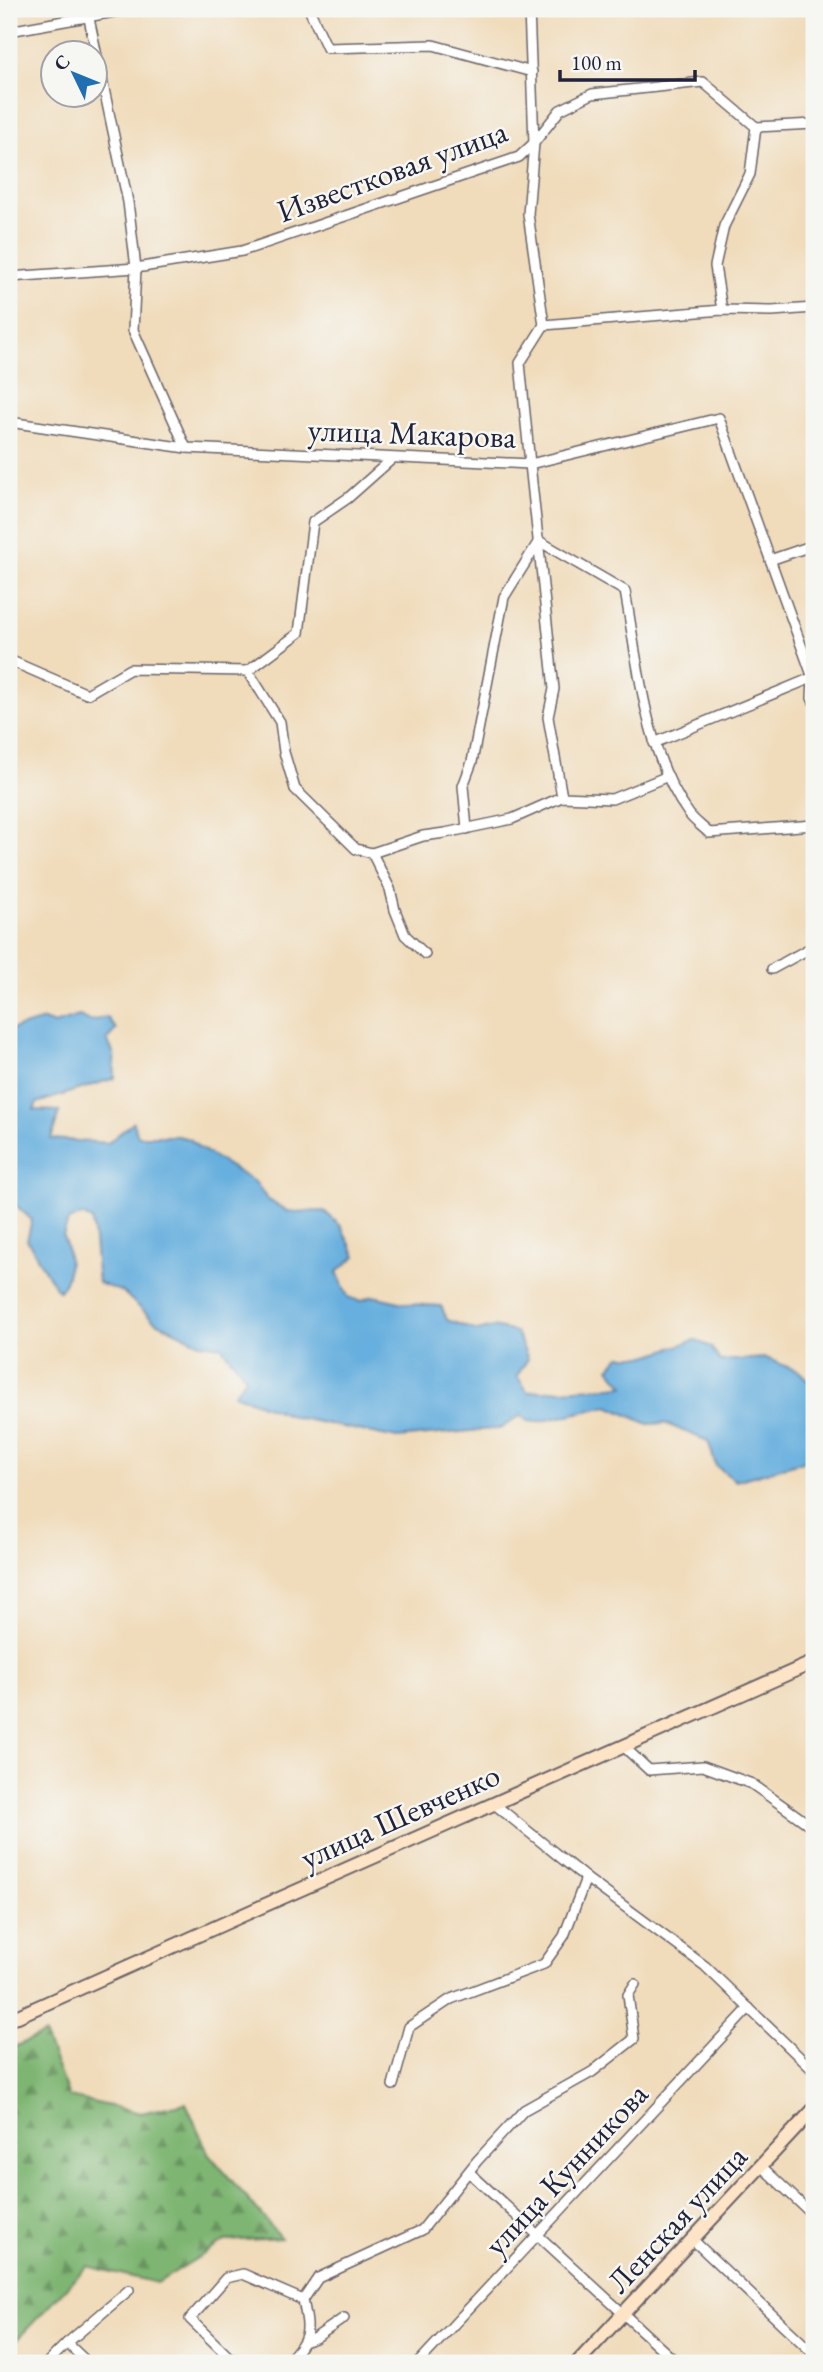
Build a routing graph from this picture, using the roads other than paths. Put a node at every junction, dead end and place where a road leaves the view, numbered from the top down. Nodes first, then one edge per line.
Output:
1 (131, 9) edge
2 (309, 9) edge
3 (529, 9) edge
4 (88, 13) edge
5 (9, 31) edge
6 (532, 72) junction
7 (814, 124) edge
8 (756, 127) junction
9 (534, 143) junction
10 (136, 268) junction
11 (9, 277) edge
12 (814, 308) edge
13 (722, 310) junction
14 (544, 325) junction
15 (9, 422) edge
16 (186, 448) junction
17 (392, 459) junction
18 (530, 464) junction
19 (540, 541) junction
20 (814, 545) edge
21 (770, 560) junction
22 (9, 660) edge
23 (248, 671) junction
24 (814, 677) edge
25 (814, 702) edge
26 (654, 743) junction
27 (668, 776) junction
28 (562, 797) junction
29 (814, 825) edge
30 (467, 829) junction
31 (372, 852) junction
32 (814, 946) edge
33 (425, 954) dead end
34 (772, 968) dead end
35 (814, 1662) edge
36 (624, 1746) junction
37 (493, 1804) junction
38 (814, 1828) edge
39 (586, 1878) junction
40 (635, 1984) dead end
41 (749, 2008) junction
42 (9, 2020) edge
43 (814, 2071) edge
44 (393, 2085) dead end
45 (814, 2109) edge
46 (762, 2167) junction
47 (469, 2172) junction
48 (814, 2216) edge
49 (539, 2234) junction
50 (693, 2240) junction
51 (130, 2290) dead end
52 (303, 2300) junction
53 (624, 2313) junction
54 (344, 2318) dead end
55 (306, 2341) junction
56 (67, 2343) junction
57 (814, 2354) edge
58 (47, 2363) edge
59 (88, 2363) edge
60 (235, 2363) edge
61 (287, 2363) edge
62 (418, 2363) edge
63 (577, 2363) edge
64 (677, 2363) edge

1 - 4 street
2 - 6 street
3 - 6 street
4 - 5 street
4 - 10 street
6 - 9 street
7 - 8 street
8 - 9 street, Известковая улица
8 - 13 street
9 - 10 street, Известковая улица
9 - 14 street
10 - 11 street, Известковая улица
10 - 16 street
12 - 13 street
13 - 14 street
14 - 18 street, улица Макарова
15 - 16 street, улица Макарова
16 - 17 street, улица Макарова
17 - 18 street, улица Макарова
17 - 23 street
18 - 19 street
18 - 21 street
19 - 26 street
19 - 28 street
19 - 30 street
20 - 21 street
21 - 24 street
22 - 23 street
23 - 31 street
24 - 25 street
24 - 26 street
26 - 27 street
27 - 28 street
27 - 29 street
28 - 30 street
30 - 31 street
31 - 33 street
32 - 34 street
35 - 36 street, улица Шевченко
36 - 37 street, улица Шевченко
36 - 38 street
37 - 39 street
37 - 42 street, улица Шевченко
39 - 41 street
39 - 44 street
40 - 47 street
41 - 43 street
41 - 49 street, улица Кунникова
45 - 46 street, Ленская улица
46 - 48 street
46 - 50 street, Ленская улица
47 - 49 street
47 - 52 street
49 - 53 street
49 - 62 street, улица Кунникова
50 - 53 street, Ленская улица
50 - 57 street
51 - 56 street
52 - 55 street
52 - 60 street
53 - 63 street, Ленская улица
53 - 64 street
54 - 55 street
55 - 61 street
56 - 58 street
56 - 59 street

